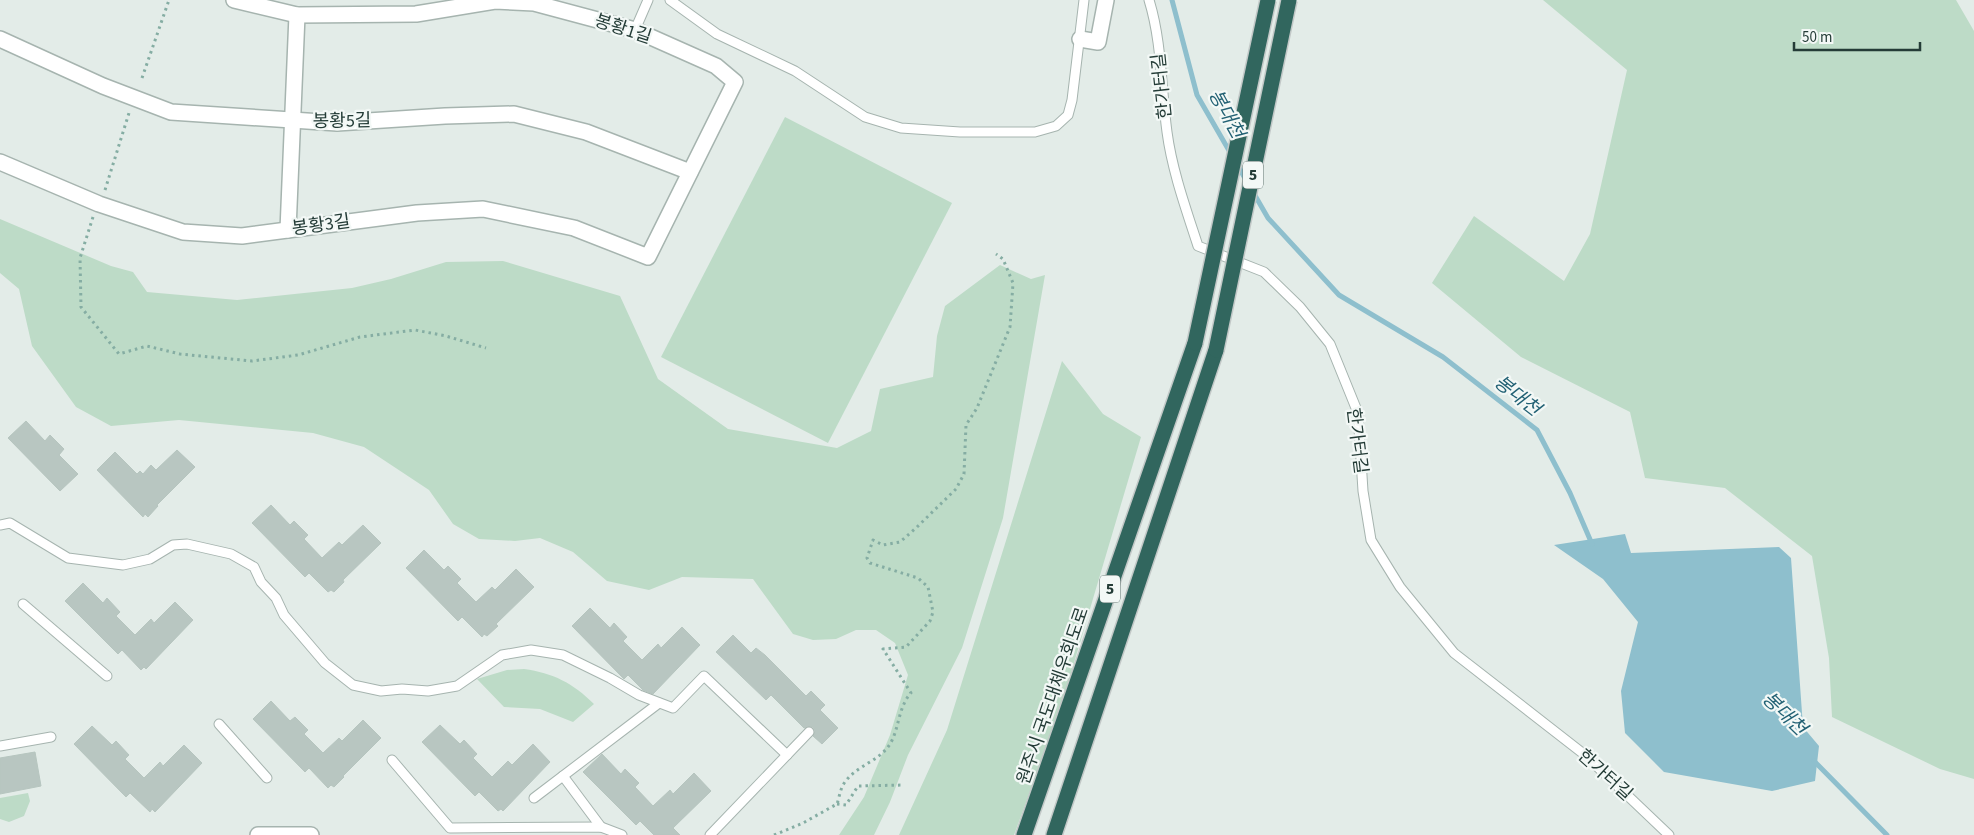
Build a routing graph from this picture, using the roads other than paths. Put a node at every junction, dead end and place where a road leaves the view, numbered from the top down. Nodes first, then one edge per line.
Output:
1 (234, 0) edge
2 (648, 0) edge
3 (670, 0) edge
4 (1084, 0) edge
5 (1106, 0) edge
6 (1149, 0) edge
7 (1268, 0) edge
8 (1290, 0) edge
9 (297, 16) junction
10 (636, 30) junction
11 (1080, 38) junction
12 (0, 40) edge
13 (292, 120) junction
14 (0, 162) edge
15 (690, 172) junction
16 (288, 230) junction
17 (0, 525) edge
18 (23, 604) dead end
19 (107, 676) dead end
20 (659, 703) junction
21 (219, 724) dead end
22 (808, 732) dead end
23 (51, 736) dead end
24 (0, 746) edge
25 (787, 754) junction
26 (392, 760) dead end
27 (563, 776) junction
28 (267, 778) dead end
29 (534, 798) dead end
30 (601, 827) junction
31 (258, 835) edge
32 (311, 835) edge
33 (622, 835) edge
34 (710, 835) edge
35 (1024, 835) edge
36 (1054, 835) edge
37 (1669, 835) edge

1 - 9 street, 봉황1길
2 - 10 lane
3 - 11 lane
4 - 11 lane
5 - 11 street
6 - 37 lane, 한가터길
7 - 35 highway, 원주시 국도대체우회도로 / 5, bridge
8 - 36 highway, 5, bridge
9 - 10 street, 봉황1길
9 - 13 street
10 - 15 street, 봉황1길
12 - 13 street, 봉황5길
13 - 15 street, 봉황5길
13 - 16 street
14 - 16 street, 봉황3길
15 - 16 street, 봉황3길
17 - 20 lane
18 - 19 lane
20 - 25 lane
20 - 27 lane
21 - 28 lane
22 - 25 lane
23 - 24 lane
25 - 34 lane
26 - 30 lane
27 - 29 lane
27 - 30 lane
30 - 33 lane
31 - 32 street

